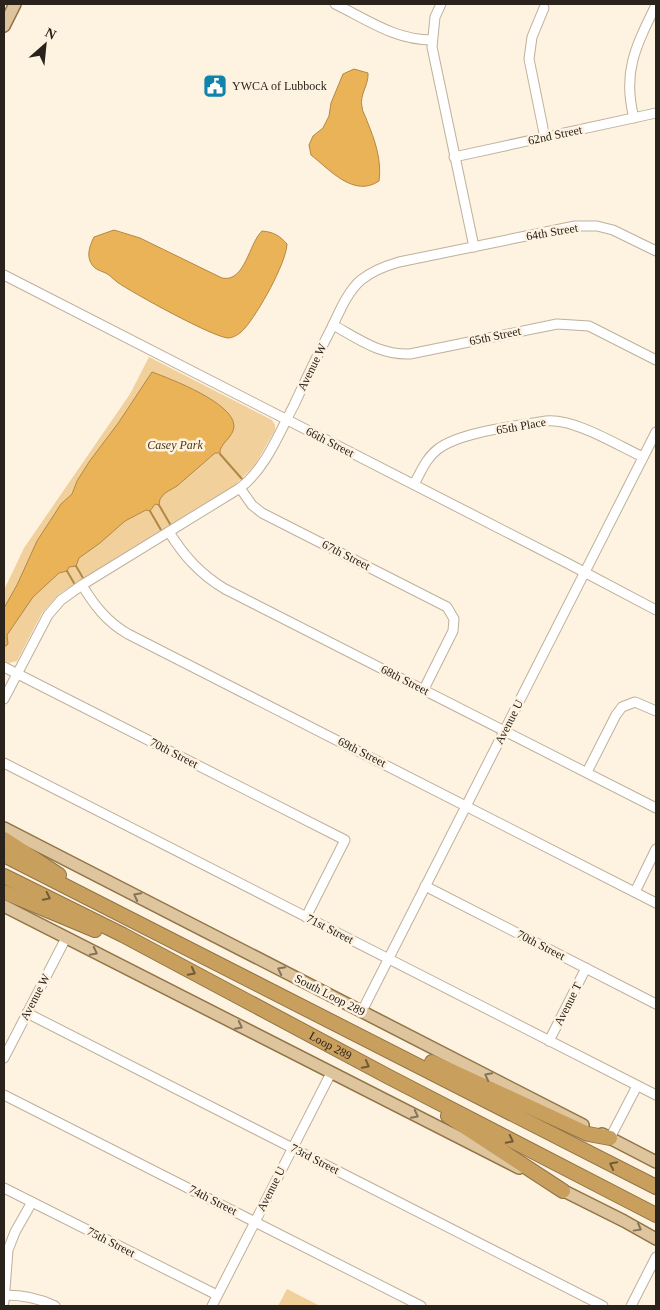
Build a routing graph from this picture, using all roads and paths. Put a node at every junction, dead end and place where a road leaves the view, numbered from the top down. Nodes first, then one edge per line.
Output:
1 (15, 4) edge
2 (335, 4) edge
3 (441, 4) edge
4 (656, 5) edge
5 (544, 8) dead end
6 (4, 26) edge
7 (432, 40) junction
8 (656, 114) edge
9 (634, 118) junction
10 (545, 138) junction
11 (454, 157) junction
12 (474, 247) junction
13 (656, 251) edge
14 (4, 275) edge
15 (333, 325) junction
16 (656, 360) edge
17 (286, 419) junction
18 (656, 432) edge
19 (643, 457) junction
20 (414, 484) junction
21 (240, 488) junction
22 (169, 532) junction
23 (584, 573) junction
24 (82, 584) junction
25 (656, 610) edge
26 (4, 667) edge
27 (17, 674) junction
28 (424, 689) junction
29 (4, 699) edge
30 (656, 711) edge
31 (504, 731) junction
32 (4, 764) edge
33 (587, 772) junction
34 (466, 806) junction
35 (656, 808) edge
36 (4, 828) edge
37 (4, 840) edge
38 (656, 849) edge
39 (4, 855) edge
40 (4, 876) edge
41 (425, 886) junction
42 (4, 892) edge
43 (635, 892) junction
44 (656, 903) edge
45 (4, 906) edge
46 (114, 911) junction
47 (306, 917) junction
48 (123, 935) junction
49 (66, 938) junction
50 (388, 959) junction
51 (586, 968) junction
52 (265, 988) junction
53 (656, 1004) edge
54 (362, 1011) junction
55 (27, 1012) junction
56 (549, 1041) junction
57 (4, 1058) edge
58 (331, 1072) junction
59 (389, 1077) junction
60 (637, 1086) junction
61 (4, 1095) edge
62 (656, 1095) edge
63 (610, 1138) junction
64 (292, 1148) junction
65 (656, 1162) edge
66 (656, 1187) edge
67 (4, 1188) edge
68 (563, 1191) junction
69 (32, 1202) junction
70 (656, 1215) edge
71 (255, 1222) junction
72 (656, 1238) edge
73 (656, 1257) edge
74 (217, 1296) junction
75 (4, 1298) edge
76 (55, 1306) edge
77 (212, 1306) edge
78 (421, 1306) edge
79 (603, 1306) edge
80 (631, 1306) edge

1 - 6 main road
2 - 7 street
3 - 7 street
4 - 9 street
5 - 10 street
7 - 11 street
8 - 9 street, 62nd Street
9 - 10 street, 62nd Street
10 - 11 street, 62nd Street
11 - 12 street
12 - 13 street, 64th Street
12 - 15 street, Avenue W
14 - 17 street, 66th Street
15 - 16 street, 65th Street
15 - 17 street, Avenue W
17 - 20 street, 66th Street
17 - 21 street, Avenue W
18 - 19 street, Avenue U
19 - 20 street, 65th Place
19 - 23 street, Avenue U
20 - 23 street, 66th Street
21 - 22 street, Avenue W
21 - 28 street, 67th Street
22 - 24 street, Avenue W
22 - 28 street, 68th Street
23 - 25 street, 66th Street
23 - 31 street, Avenue U
24 - 27 street, Avenue W
24 - 34 street, 69th Street
26 - 27 street, 70th Street
27 - 29 street, Avenue W
27 - 47 street, 70th Street
28 - 31 street, 68th Street
30 - 33 street
31 - 33 street, 68th Street
31 - 34 street, Avenue U
32 - 47 street, 71st Street
33 - 35 street, 68th Street
34 - 41 street, Avenue U
34 - 43 street, 69th Street
54 -> 36 main road, South Loop 289
37 - 46 highway
38 - 43 street
39 - 46 highway, Loop 289
40 -> 48 highway, Loop 289
41 - 50 street, Avenue U
41 - 51 street, 70th Street
42 - 48 highway
43 - 44 street, 69th Street
45 - 49 main road
46 - 52 highway, Loop 289
47 - 50 street, 71st Street
48 -> 59 highway, Loop 289
49 - 55 street, Avenue W
49 -> 58 main road
50 - 54 street, Avenue U
50 - 56 street, 71st Street
51 - 53 street, 70th Street
51 - 56 street, Avenue T
52 - 63 highway
66 -> 52 highway, Loop 289
63 -> 54 main road, South Loop 289
55 - 57 street, Avenue W
55 - 64 street, 73rd Street
56 - 60 street, 71st Street
58 - 64 street, Avenue U
58 -> 68 main road
59 - 68 highway
59 -> 70 highway, Loop 289
60 - 62 street, 71st Street
60 - 63 street
61 - 71 street, 74th Street
63 - 65 main road, South Loop 289
64 - 71 street, Avenue U
64 - 79 street, 73rd Street
67 - 69 street, 75th Street
68 -> 72 main road
69 - 74 street, 75th Street
69 - 75 street
71 - 74 street, Avenue U
71 - 78 street, 74th Street
73 - 80 street
74 - 77 street, Avenue U
75 - 76 street

